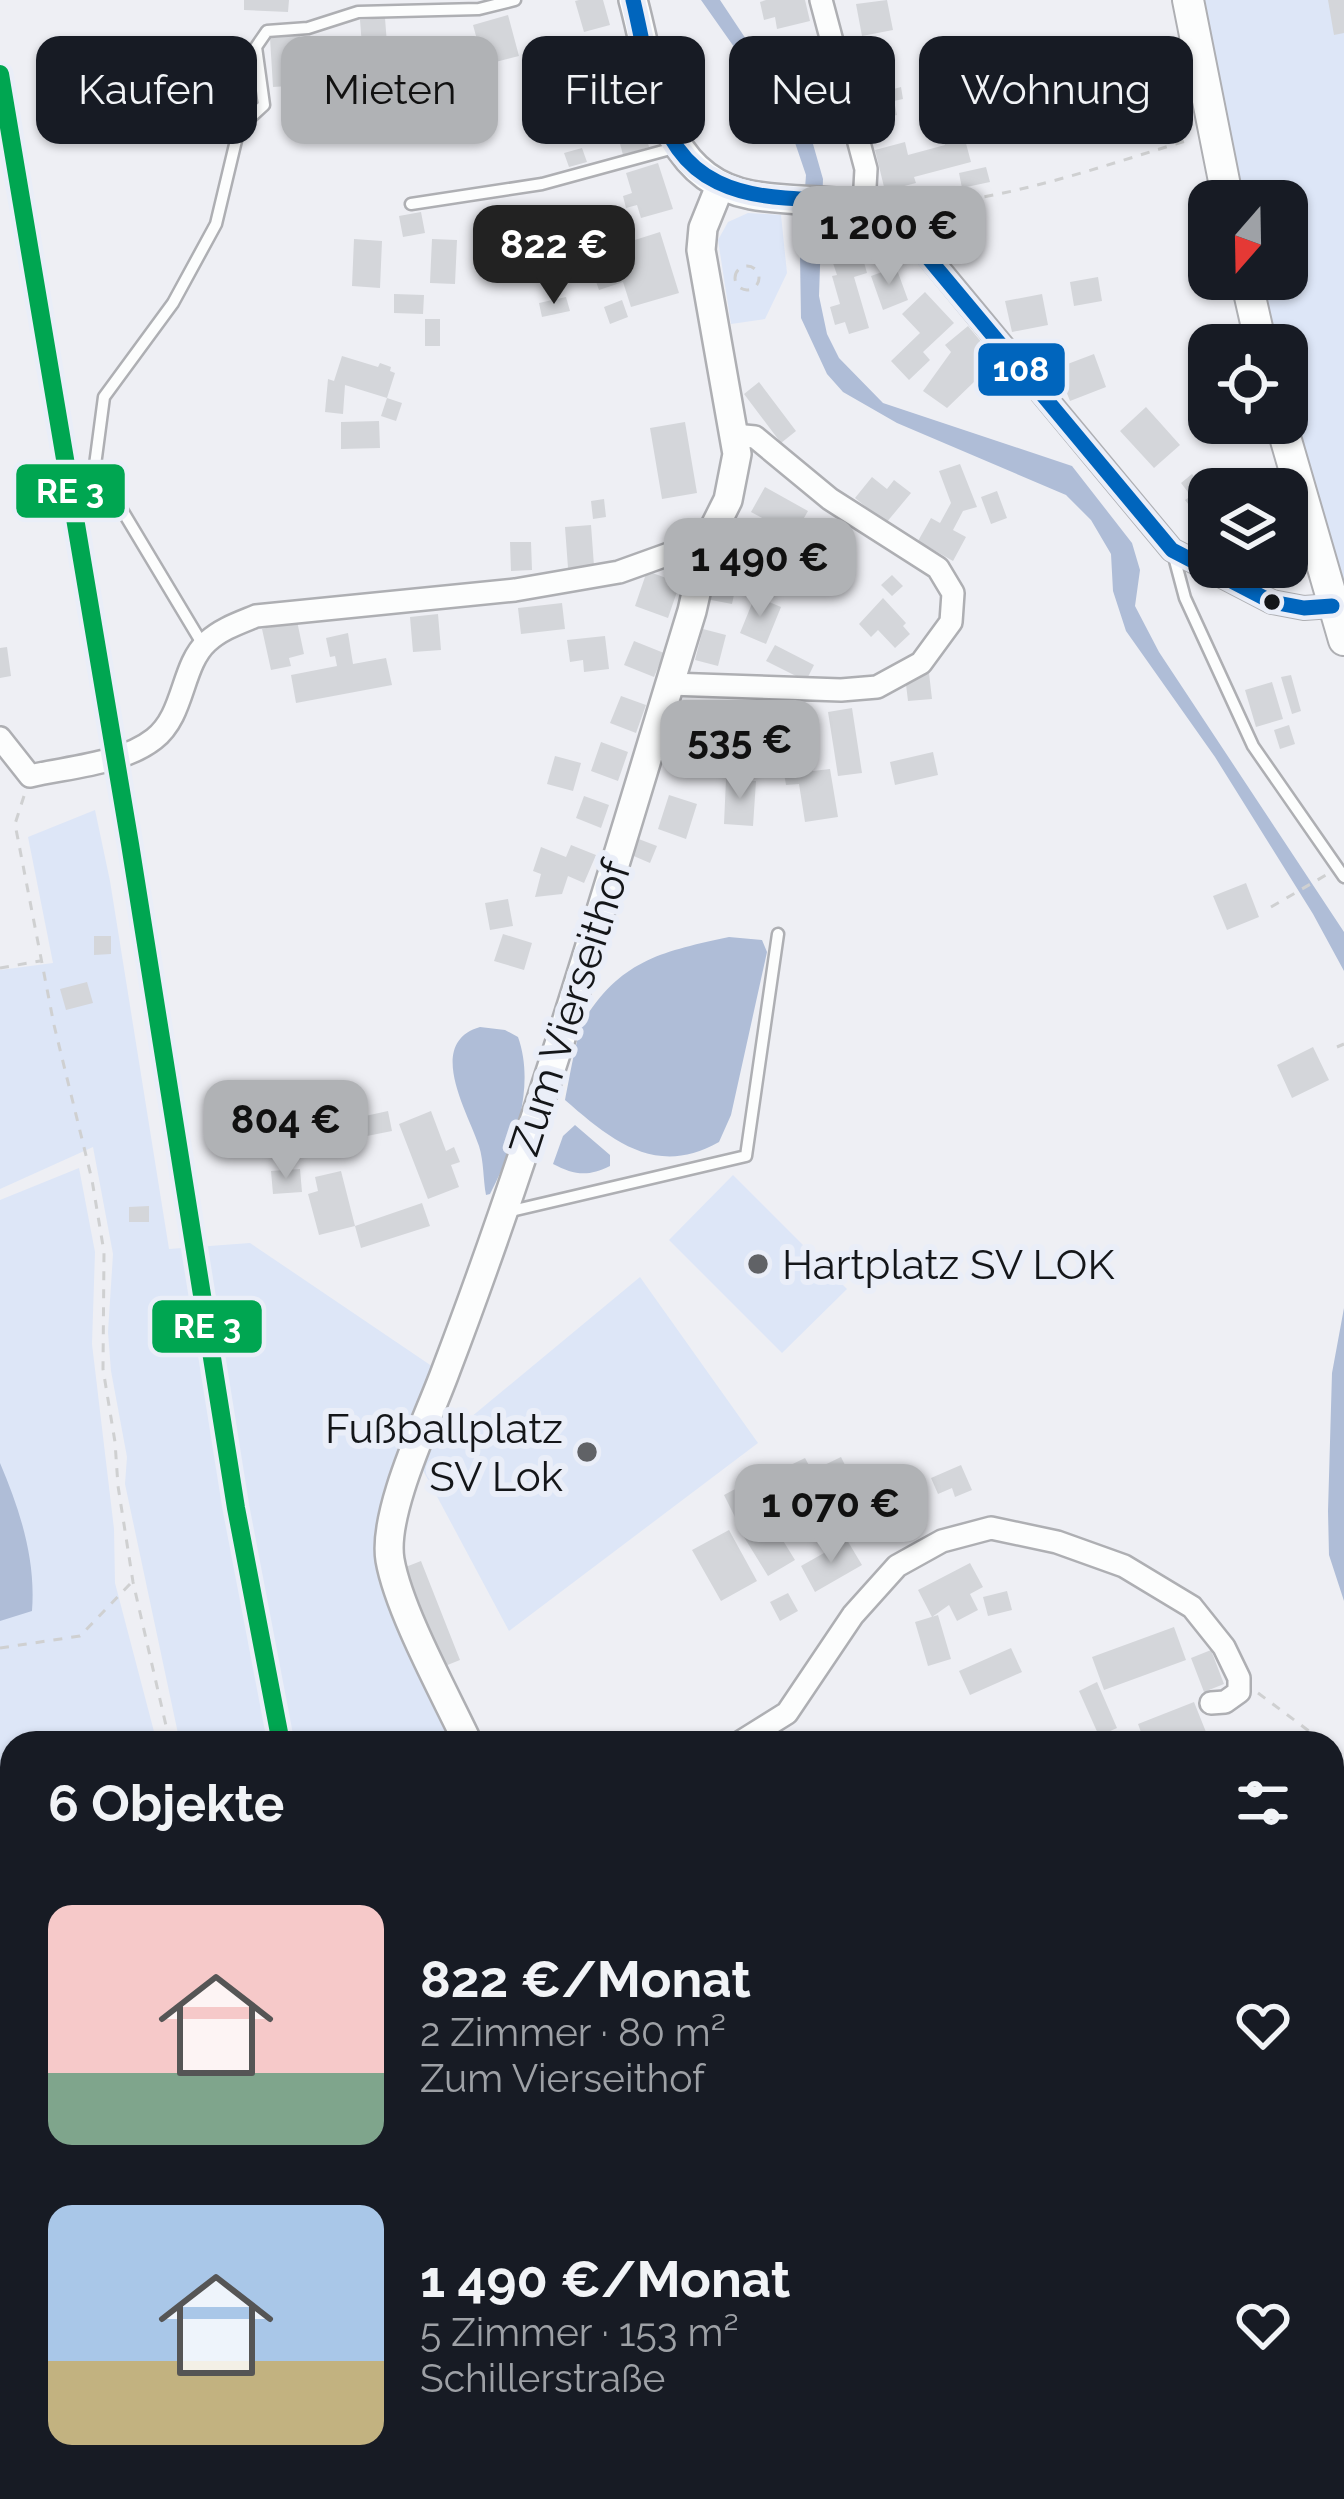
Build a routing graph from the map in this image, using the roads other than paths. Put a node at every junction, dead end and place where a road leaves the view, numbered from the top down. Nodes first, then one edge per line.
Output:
1 (514, 0) edge
2 (633, 0) edge
3 (821, 0) edge
4 (1188, 0) edge
5 (677, 147) junction
6 (1223, 180) edge
7 (720, 187) junction
8 (411, 204) dead end
9 (876, 210) junction
10 (734, 435) junction
11 (1287, 444) edge
12 (708, 540) junction
13 (1172, 550) junction
14 (1332, 606) junction
15 (1344, 640) edge
16 (203, 645) junction
17 (670, 684) junction
18 (0, 738) edge
19 (1344, 877) edge
20 (778, 934) dead end
21 (504, 1213) junction
22 (1210, 1703) dead end
23 (463, 1731) edge
24 (758, 1731) edge

1 - 16 lane
2 - 5 street
3 - 9 street
4 - 6 main road
5 - 7 street
5 - 8 lane
7 - 9 street
7 - 10 street, Zum Vierseithof
9 - 13 street
10 - 12 street, Zum Vierseithof
10 - 17 street
11 - 14 main road
12 - 16 street
12 - 17 street, Zum Vierseithof
13 - 14 street
13 - 19 lane
14 - 15 main road
16 - 18 street
17 - 21 street, Zum Vierseithof
20 - 21 lane
21 - 23 street, Zum Vierseithof
22 - 24 street

